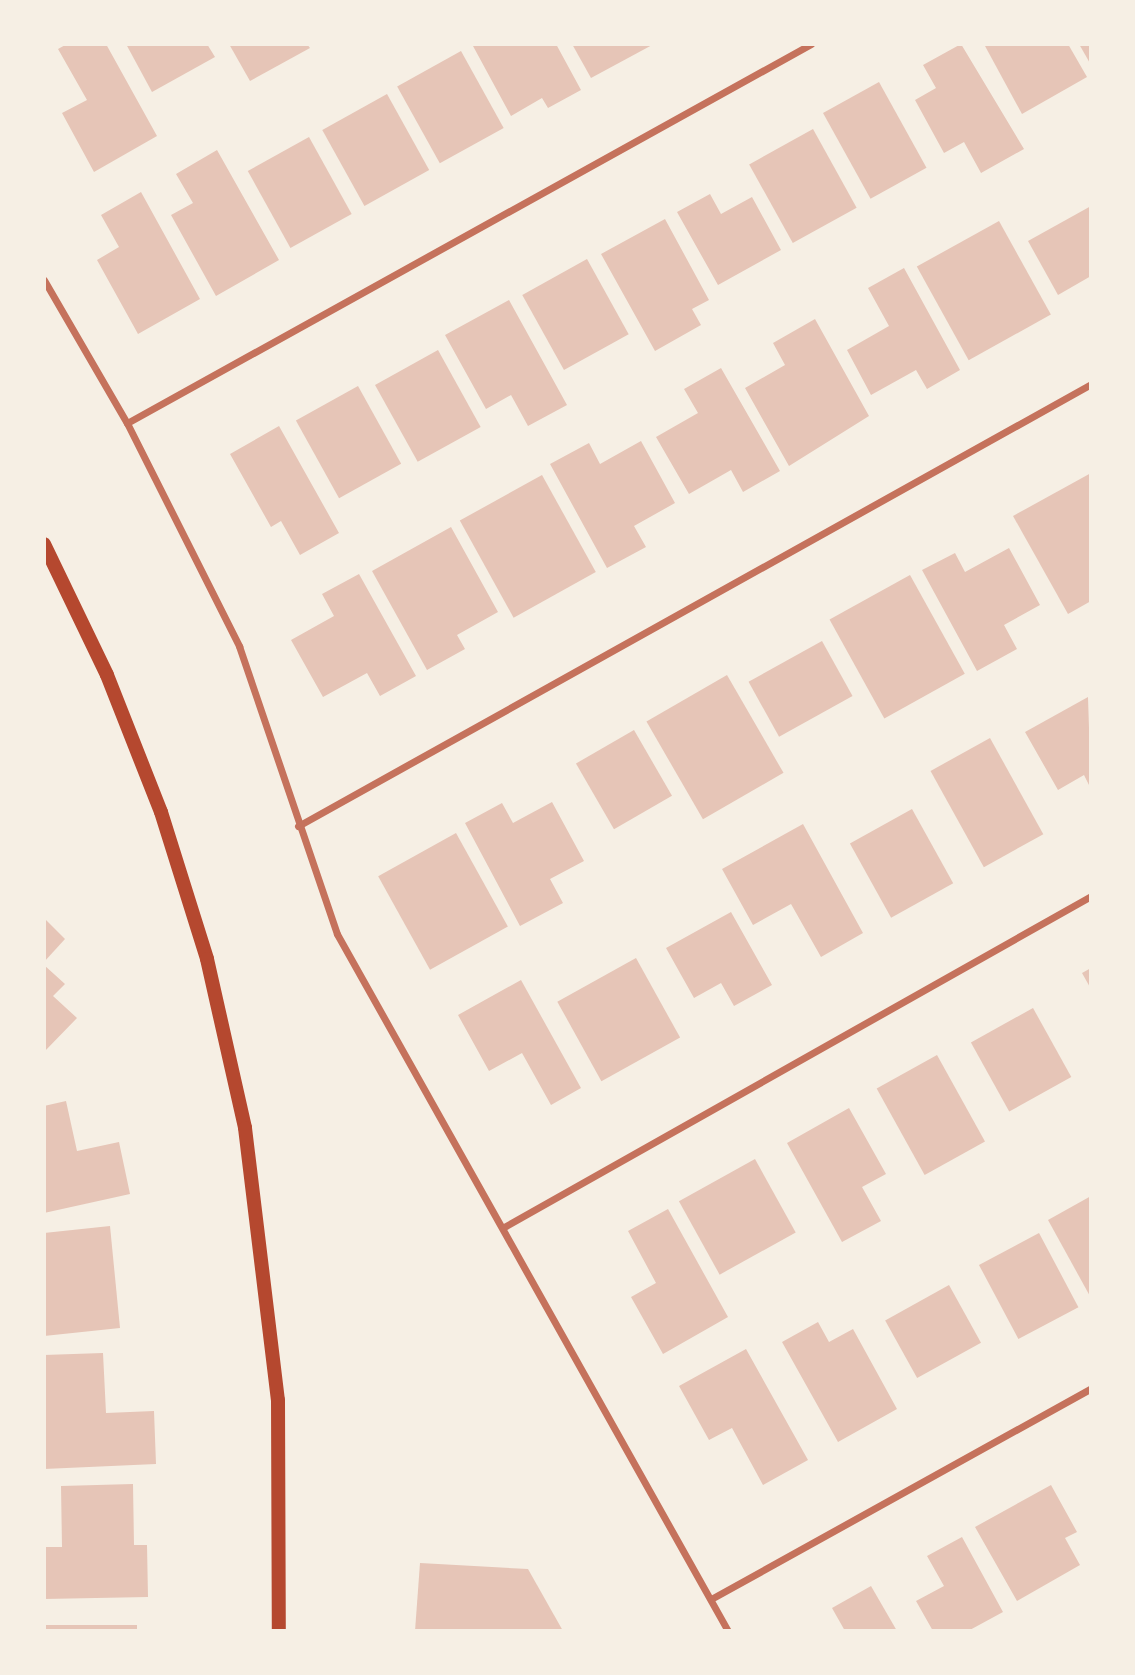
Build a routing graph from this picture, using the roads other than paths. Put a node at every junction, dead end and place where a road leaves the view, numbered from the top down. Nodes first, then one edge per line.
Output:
1 (811, 44) edge
2 (44, 280) edge
3 (1091, 384) edge
4 (127, 423) junction
5 (44, 544) edge
6 (298, 826) junction
7 (1091, 897) edge
8 (504, 1227) junction
9 (1091, 1388) edge
10 (711, 1599) junction
11 (279, 1631) edge
12 (728, 1631) edge

1 - 4 street
2 - 4 street
3 - 6 street
4 - 6 street
5 - 11 main road
6 - 8 street
7 - 8 street
8 - 10 street
9 - 10 street
10 - 12 street

